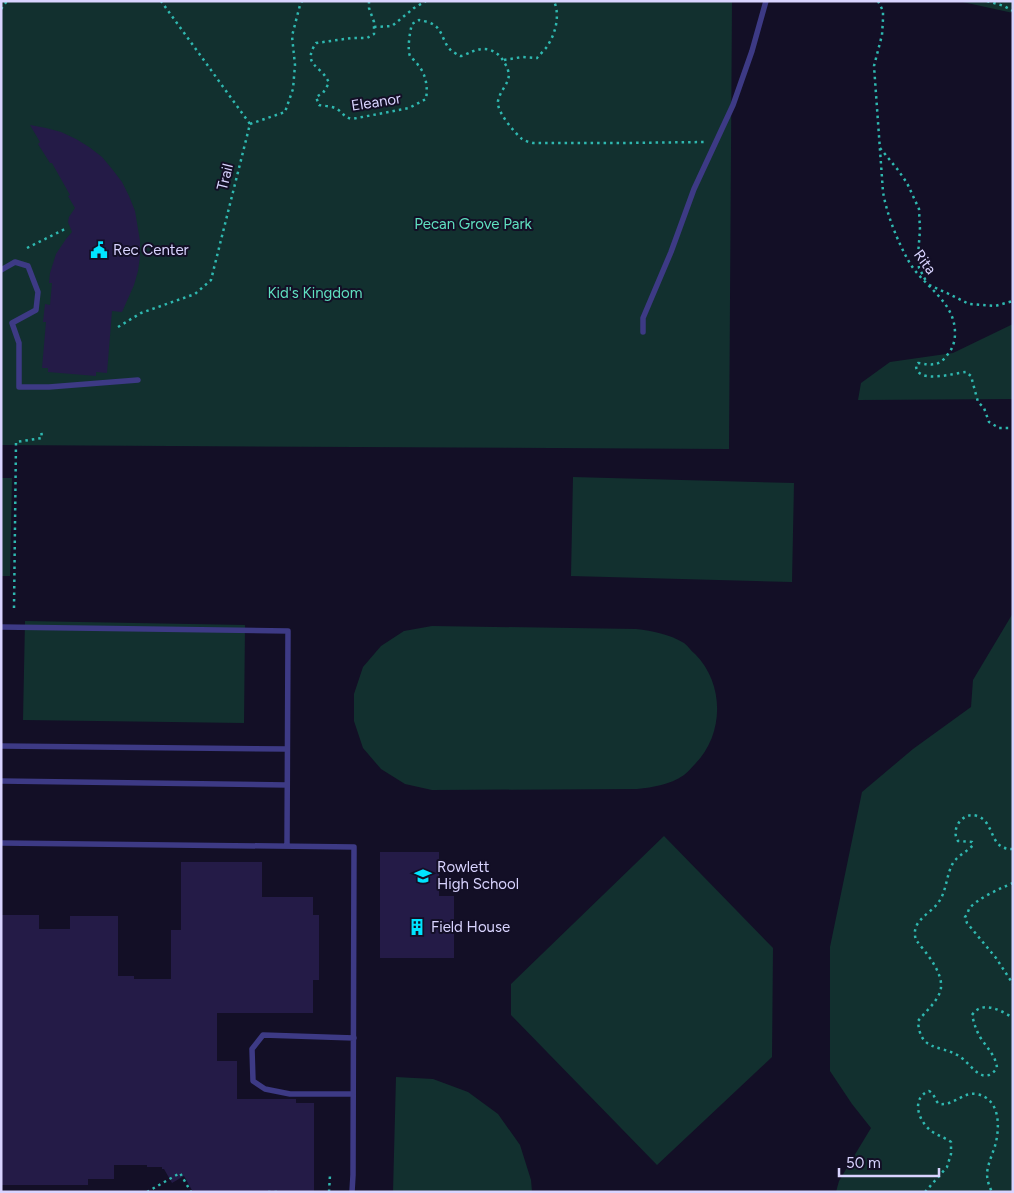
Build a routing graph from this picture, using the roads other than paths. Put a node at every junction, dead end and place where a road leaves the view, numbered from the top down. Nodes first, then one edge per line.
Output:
1 (766, 1) edge
2 (1, 270) edge
3 (643, 332) dead end
4 (138, 380) dead end
5 (1, 627) edge
6 (1, 746) edge
7 (287, 749) junction
8 (1, 781) edge
9 (287, 784) junction
10 (1, 843) edge
11 (287, 846) junction
12 (354, 1038) junction
13 (353, 1094) junction
14 (352, 1192) edge

1 - 3 lane
2 - 4 lane
5 - 7 lane
6 - 7 lane
7 - 9 lane
8 - 9 lane
9 - 11 lane
10 - 11 lane
11 - 12 lane
12 - 13 lane
12 - 13 lane
13 - 14 lane

